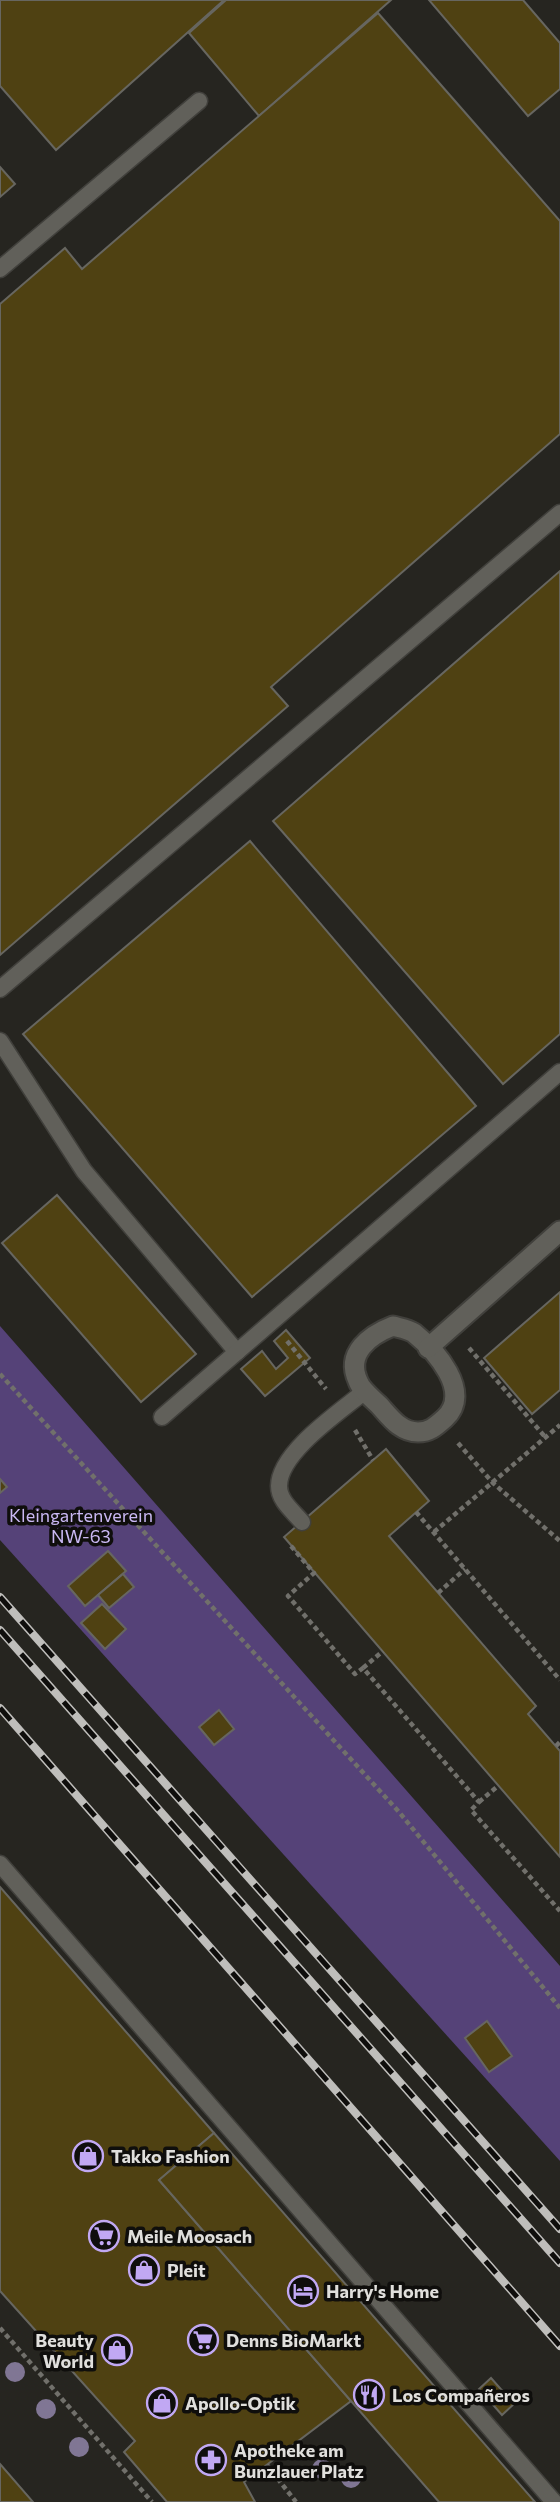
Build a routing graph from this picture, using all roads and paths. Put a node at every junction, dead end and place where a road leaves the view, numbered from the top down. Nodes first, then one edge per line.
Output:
1 (199, 100) dead end
2 (0, 269) edge
3 (560, 513) edge
4 (0, 989) edge
5 (0, 1041) edge
6 (560, 1072) edge
7 (560, 1231) edge
8 (452, 1328) junction
9 (428, 1348) junction
10 (237, 1352) junction
11 (304, 1362) dead end
12 (0, 1374) edge
13 (365, 1391) junction
14 (343, 1410) junction
15 (162, 1417) dead end
16 (440, 1423) junction
17 (560, 1425) edge
18 (546, 1438) junction
19 (373, 1460) dead end
20 (493, 1483) junction
21 (416, 1512) dead end
22 (302, 1522) dead end
23 (433, 1532) junction
24 (560, 1541) edge
25 (288, 1543) dead end
26 (465, 1569) junction
27 (438, 1593) dead end
28 (383, 1651) dead end
29 (363, 1668) junction
30 (560, 1680) edge
31 (499, 1786) dead end
32 (479, 1802) junction
33 (0, 1864) edge
34 (560, 1911) edge
35 (560, 2008) edge
36 (0, 2328) edge
37 (267, 2465) dead end
38 (152, 2502) edge
39 (296, 2502) edge
40 (554, 2502) edge

1 - 2 lane
3 - 4 lane
5 - 10 lane
6 - 10 lane
7 - 8 street
8 - 9 street
8 - 18 path
9 - 13 street
9 - 16 street
10 - 15 lane
11 - 14 path
12 - 35 path
13 - 14 lane
13 - 16 street
14 - 19 path
14 - 22 lane
16 - 20 path
17 - 18 path
18 - 20 path
20 - 23 path
20 - 24 path
21 - 23 path
23 - 26 path
25 - 29 path
26 - 27 path
26 - 30 path
28 - 29 path
29 - 32 path
31 - 32 path
32 - 34 path
33 - 40 lane
36 - 38 path
37 - 39 path

